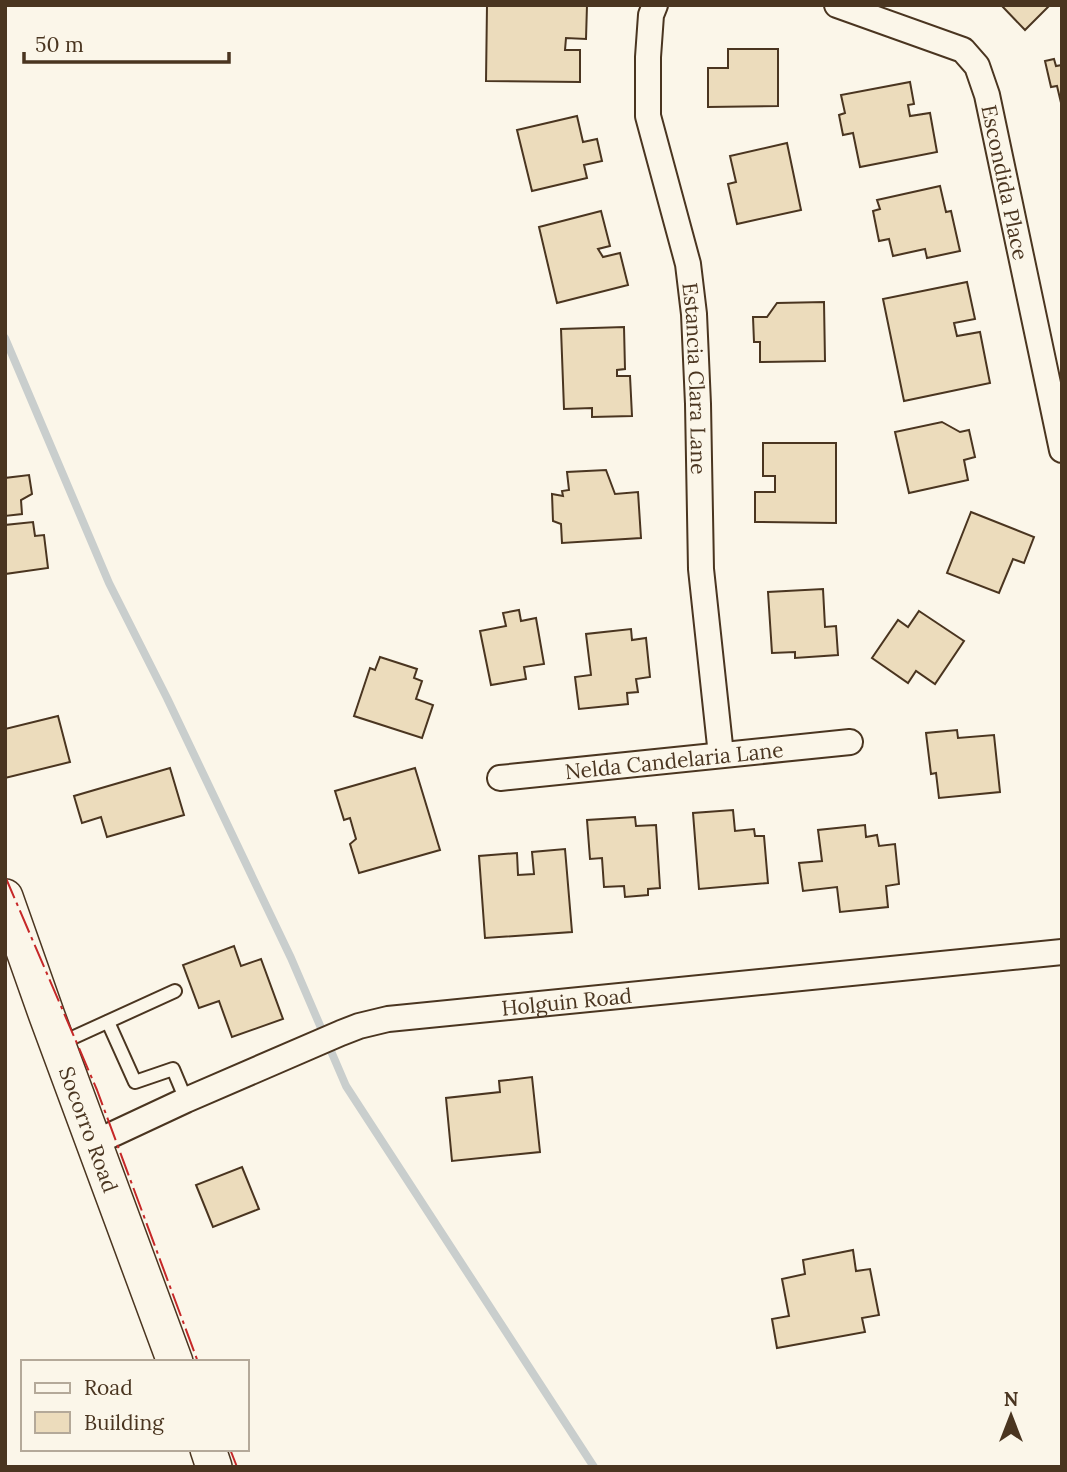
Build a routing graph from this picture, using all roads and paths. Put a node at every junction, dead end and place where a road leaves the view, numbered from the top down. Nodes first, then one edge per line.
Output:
1 (655, 5) edge
2 (837, 5) edge
3 (1062, 450) edge
4 (850, 742) dead end
5 (721, 755) junction
6 (500, 778) dead end
7 (5, 897) edge
8 (1062, 951) edge
9 (175, 991) dead end
10 (108, 1022) junction
11 (57, 1045) junction
12 (186, 1100) junction
13 (94, 1143) junction
14 (174, 1360) edge

1 - 5 street, Estancia Clara Lane
2 - 3 street, Escondida Place
4 - 5 street, Nelda Candelaria Lane
5 - 6 street, Nelda Candelaria Lane
7 - 11 main road, Socorro Road
8 - 12 street, Holguin Road
9 - 10 lane
10 - 11 lane
10 - 12 lane
11 - 13 main road, Socorro Road
12 - 13 street, Holguin Road
13 - 14 main road, Socorro Road

